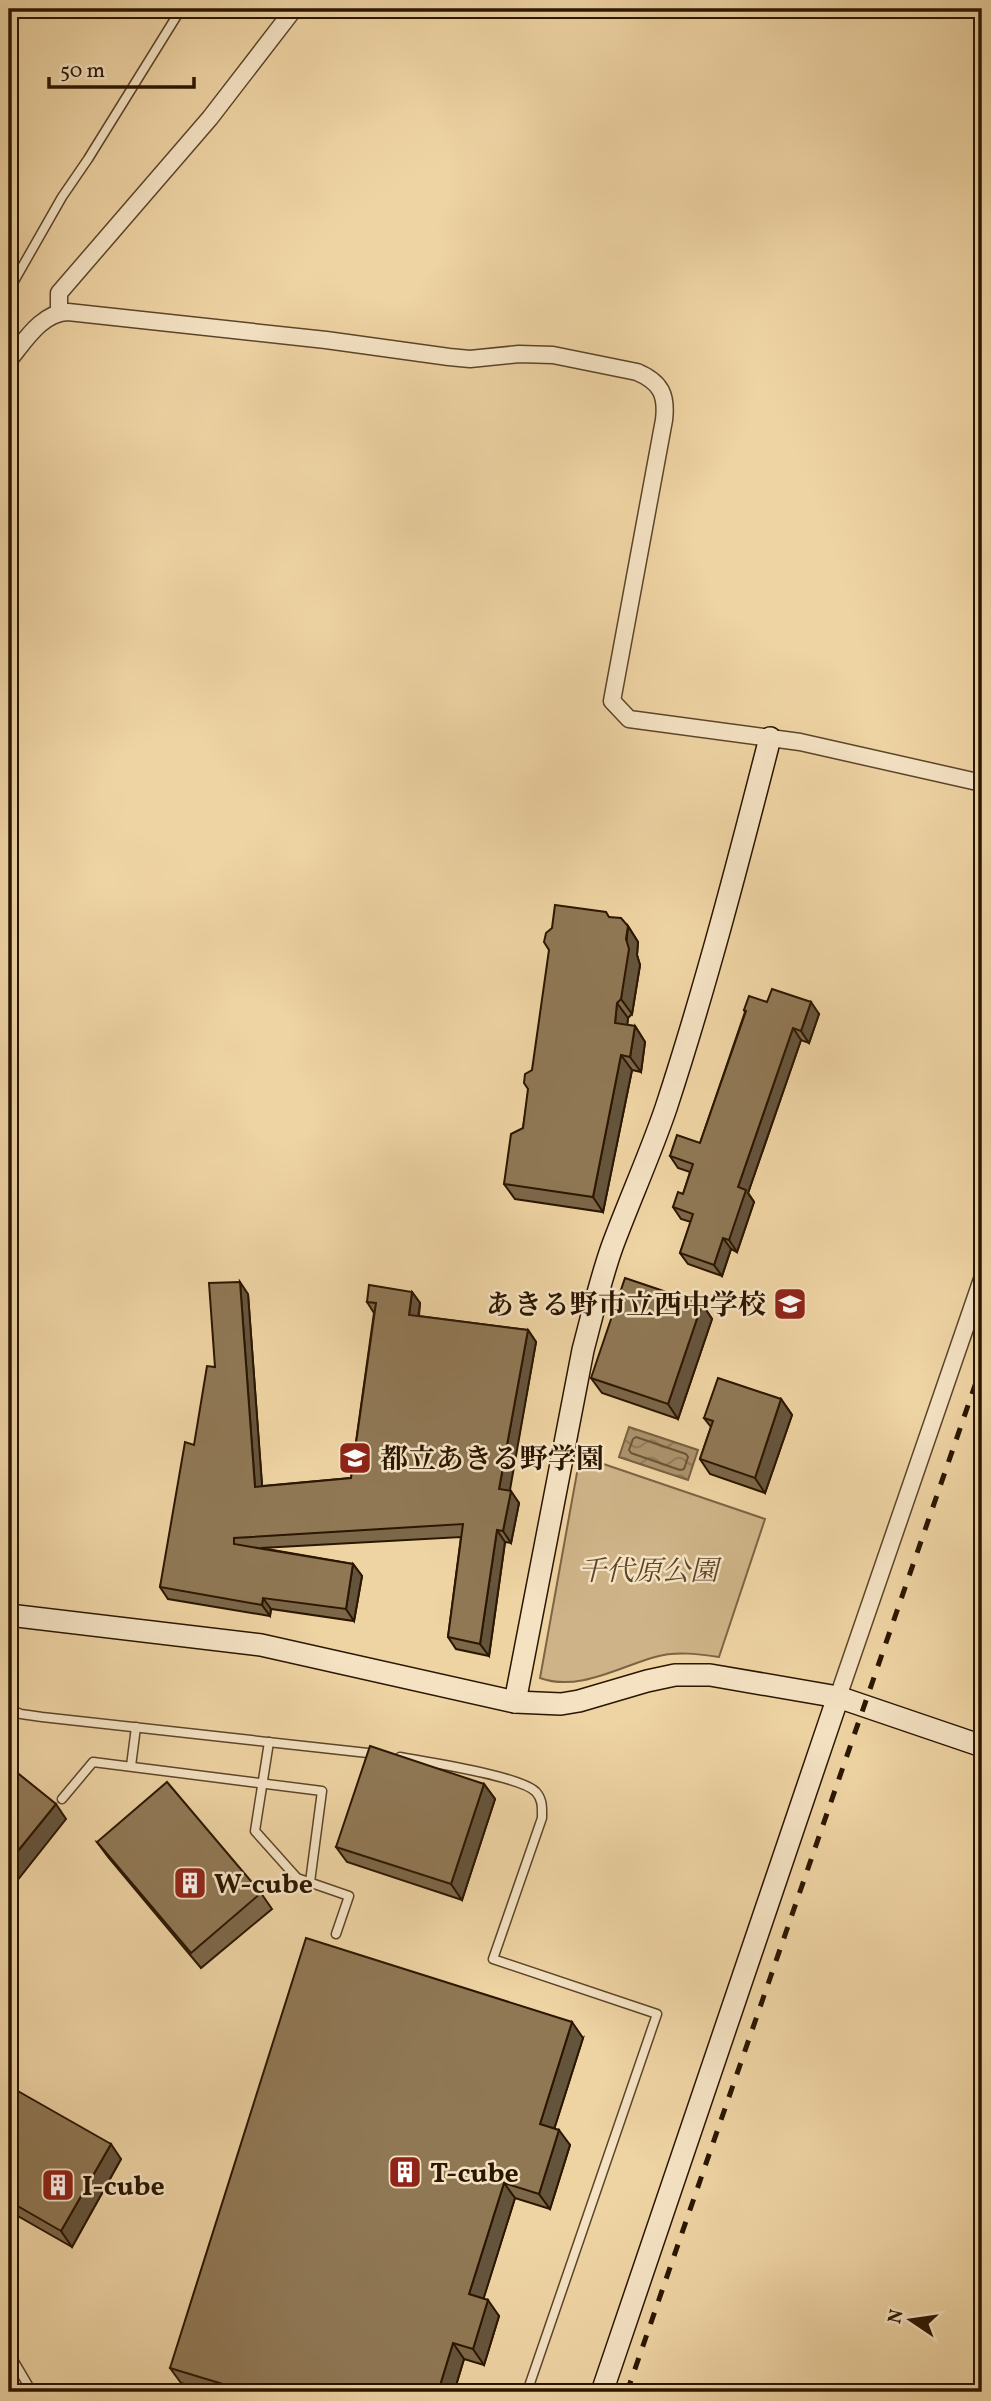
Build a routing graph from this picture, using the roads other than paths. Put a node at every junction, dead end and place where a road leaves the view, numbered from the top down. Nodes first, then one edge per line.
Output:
1 (181, 9) edge
2 (294, 9) edge
3 (9, 290) edge
4 (60, 313) junction
5 (9, 360) edge
6 (769, 738) junction
7 (982, 783) edge
8 (982, 1279) edge
9 (9, 1615) edge
10 (838, 1697) junction
11 (515, 1702) junction
12 (9, 1709) edge
13 (136, 1727) junction
14 (269, 1742) junction
15 (982, 1746) edge
16 (131, 1766) junction
17 (262, 1783) junction
18 (62, 1799) dead end
19 (310, 1882) junction
20 (336, 1934) dead end
21 (9, 2353) edge
22 (32, 2392) edge
23 (527, 2392) edge
24 (602, 2392) edge

1 - 3 lane
2 - 4 street
4 - 5 street
4 - 6 street
6 - 7 street
6 - 11 street
8 - 10 street
9 - 11 street
10 - 11 street
10 - 15 street
10 - 24 street
12 - 13 lane
13 - 14 lane
13 - 16 lane
14 - 17 lane
14 - 23 lane
16 - 17 lane
16 - 18 lane
17 - 19 lane
17 - 19 lane
19 - 20 lane
21 - 22 lane

